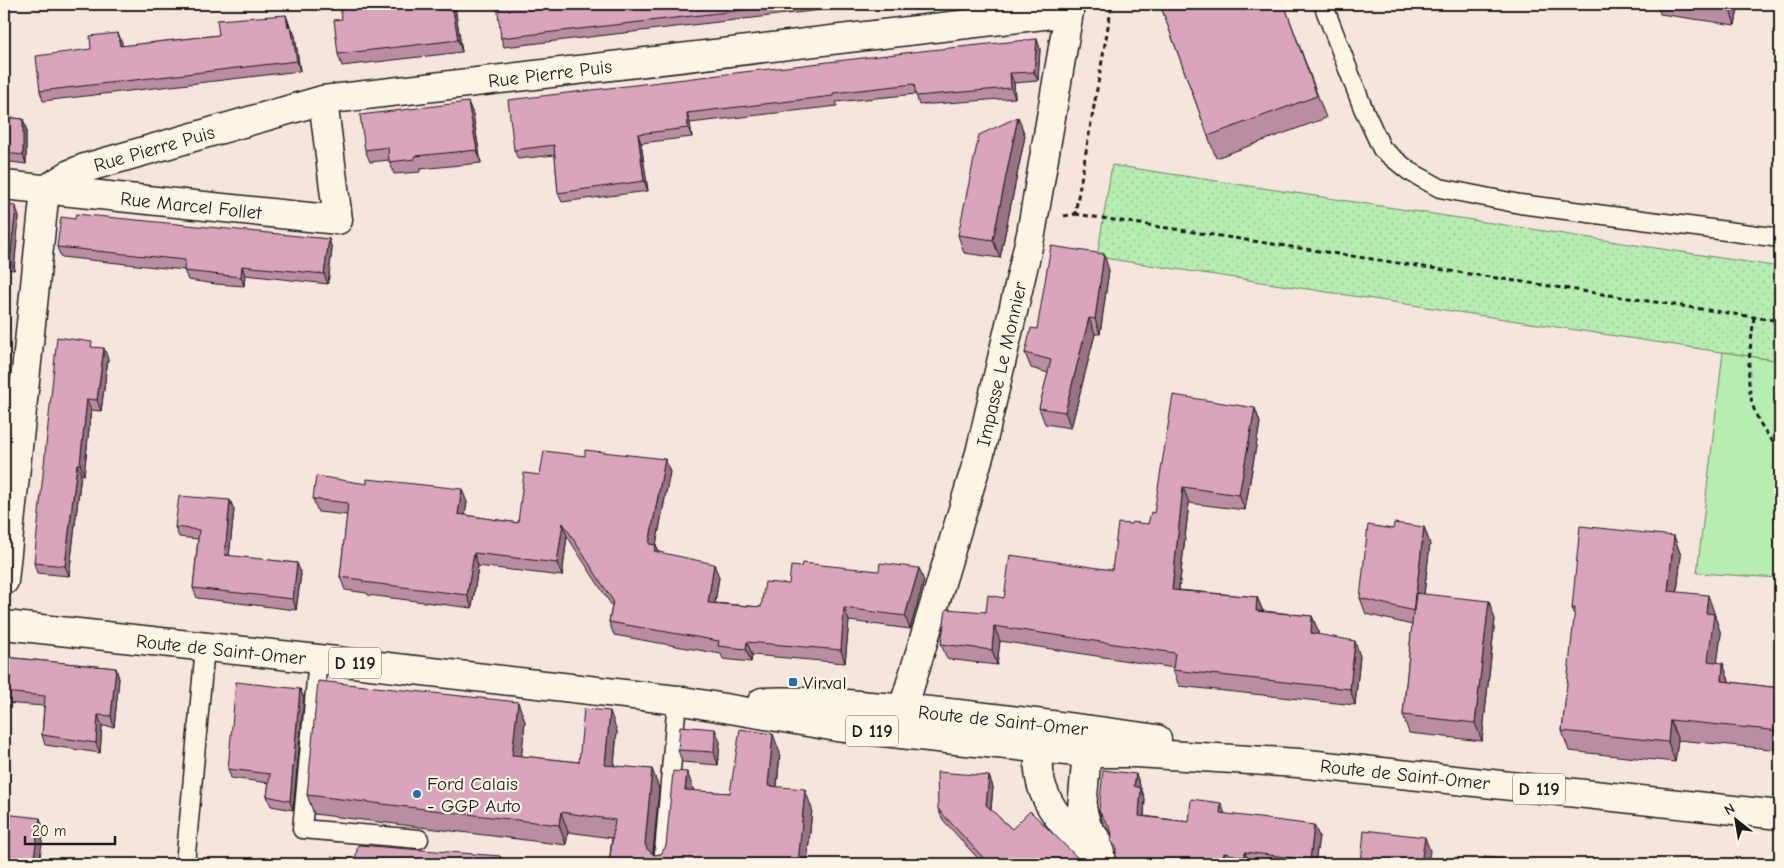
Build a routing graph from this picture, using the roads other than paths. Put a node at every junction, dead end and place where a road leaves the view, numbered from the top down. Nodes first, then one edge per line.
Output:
1 (1323, 4) edge
2 (1069, 12) joint
3 (323, 100) junction
4 (4, 185) edge
5 (45, 190) junction
6 (1780, 238) edge
7 (4, 581) edge
8 (4, 625) edge
9 (206, 647) junction
10 (318, 659) junction
11 (677, 700) junction
12 (706, 704) junction
13 (903, 709) junction
14 (1042, 736) junction
15 (1088, 741) junction
16 (1780, 815) edge
17 (419, 839) dead end
18 (185, 864) edge
19 (663, 864) edge
20 (1105, 864) edge
21 (1117, 864) edge

1 - 6 lane
2 - 3 street, Rue Pierre Puis
2 - 13 street, Impasse Le Monnier
3 - 5 street, Rue Pierre Puis
3 - 5 street, Rue Marcel Follet
4 - 5 street, Rue Marcel Follet
5 - 7 street
8 - 9 street, Route de Saint-Omer / D 119
9 - 10 street, Route de Saint-Omer / D 119
9 - 18 lane
10 - 11 street, Route de Saint-Omer / D 119
10 - 17 lane
11 - 12 street, Route de Saint-Omer / D 119
11 - 19 lane
12 - 13 street, Route de Saint-Omer / D 119
12 - 14 street, Route de Saint-Omer / D 119
13 - 14 street, Route de Saint-Omer / D 119
14 - 15 street, Route de Saint-Omer / D 119
14 - 20 street
15 - 16 street, Route de Saint-Omer / D 119
15 - 21 street

